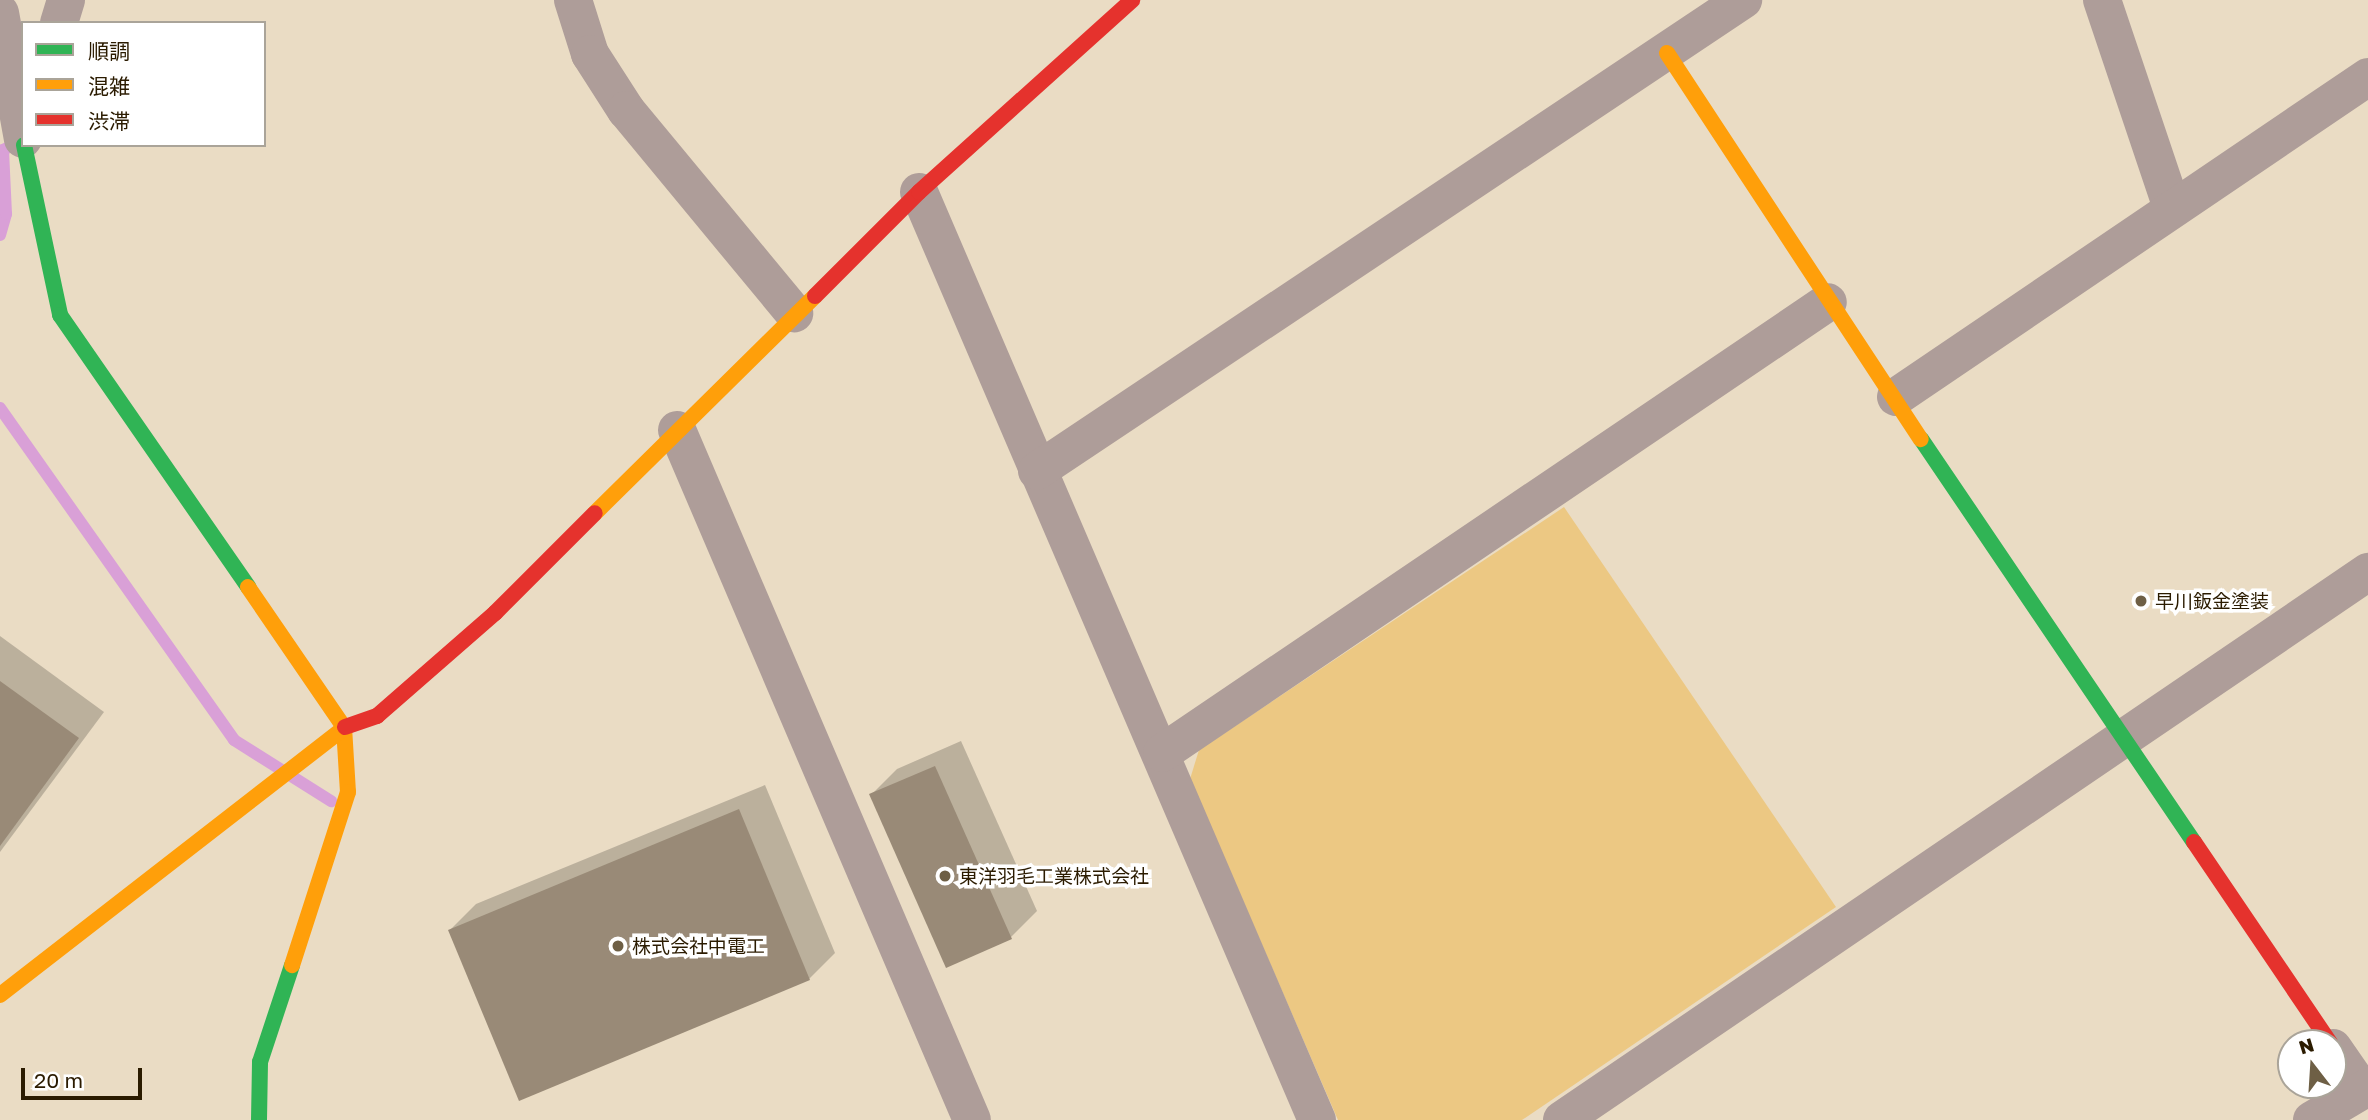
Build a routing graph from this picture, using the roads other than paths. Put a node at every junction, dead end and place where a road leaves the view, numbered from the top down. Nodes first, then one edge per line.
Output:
1 (66, 0) edge
2 (572, 0) edge
3 (1132, 0) edge
4 (1743, 0) edge
5 (2102, 0) edge
6 (0, 13) edge
7 (60, 21) edge
8 (1667, 53) junction
9 (2368, 78) edge
10 (18, 125) edge
11 (23, 147) edge
12 (919, 192) junction
13 (2172, 208) junction
14 (1828, 302) junction
15 (794, 313) junction
16 (1896, 397) junction
17 (677, 430) junction
18 (1037, 471) junction
19 (2368, 572) edge
20 (344, 726) junction
21 (2123, 738) junction
22 (1162, 753) junction
23 (0, 995) edge
24 (2320, 1029) edge
25 (2347, 1066) edge
26 (2365, 1088) edge
27 (259, 1120) edge
28 (972, 1120) edge
29 (1317, 1120) edge
30 (1562, 1120) edge
31 (2312, 1120) edge

1 - 7 street
2 - 15 street
3 - 12 street
4 - 8 street
5 - 13 street
6 - 10 street
8 - 14 street
8 - 18 street
9 - 13 street
11 - 20 street
12 - 15 street
12 - 18 street
13 - 16 street
14 - 16 street
14 - 22 street
15 - 17 street
16 - 21 street
17 - 20 street
17 - 28 street
18 - 22 street
19 - 21 street
20 - 23 street
20 - 27 street
21 - 24 street
21 - 30 street
22 - 29 street
25 - 26 street
26 - 31 street

